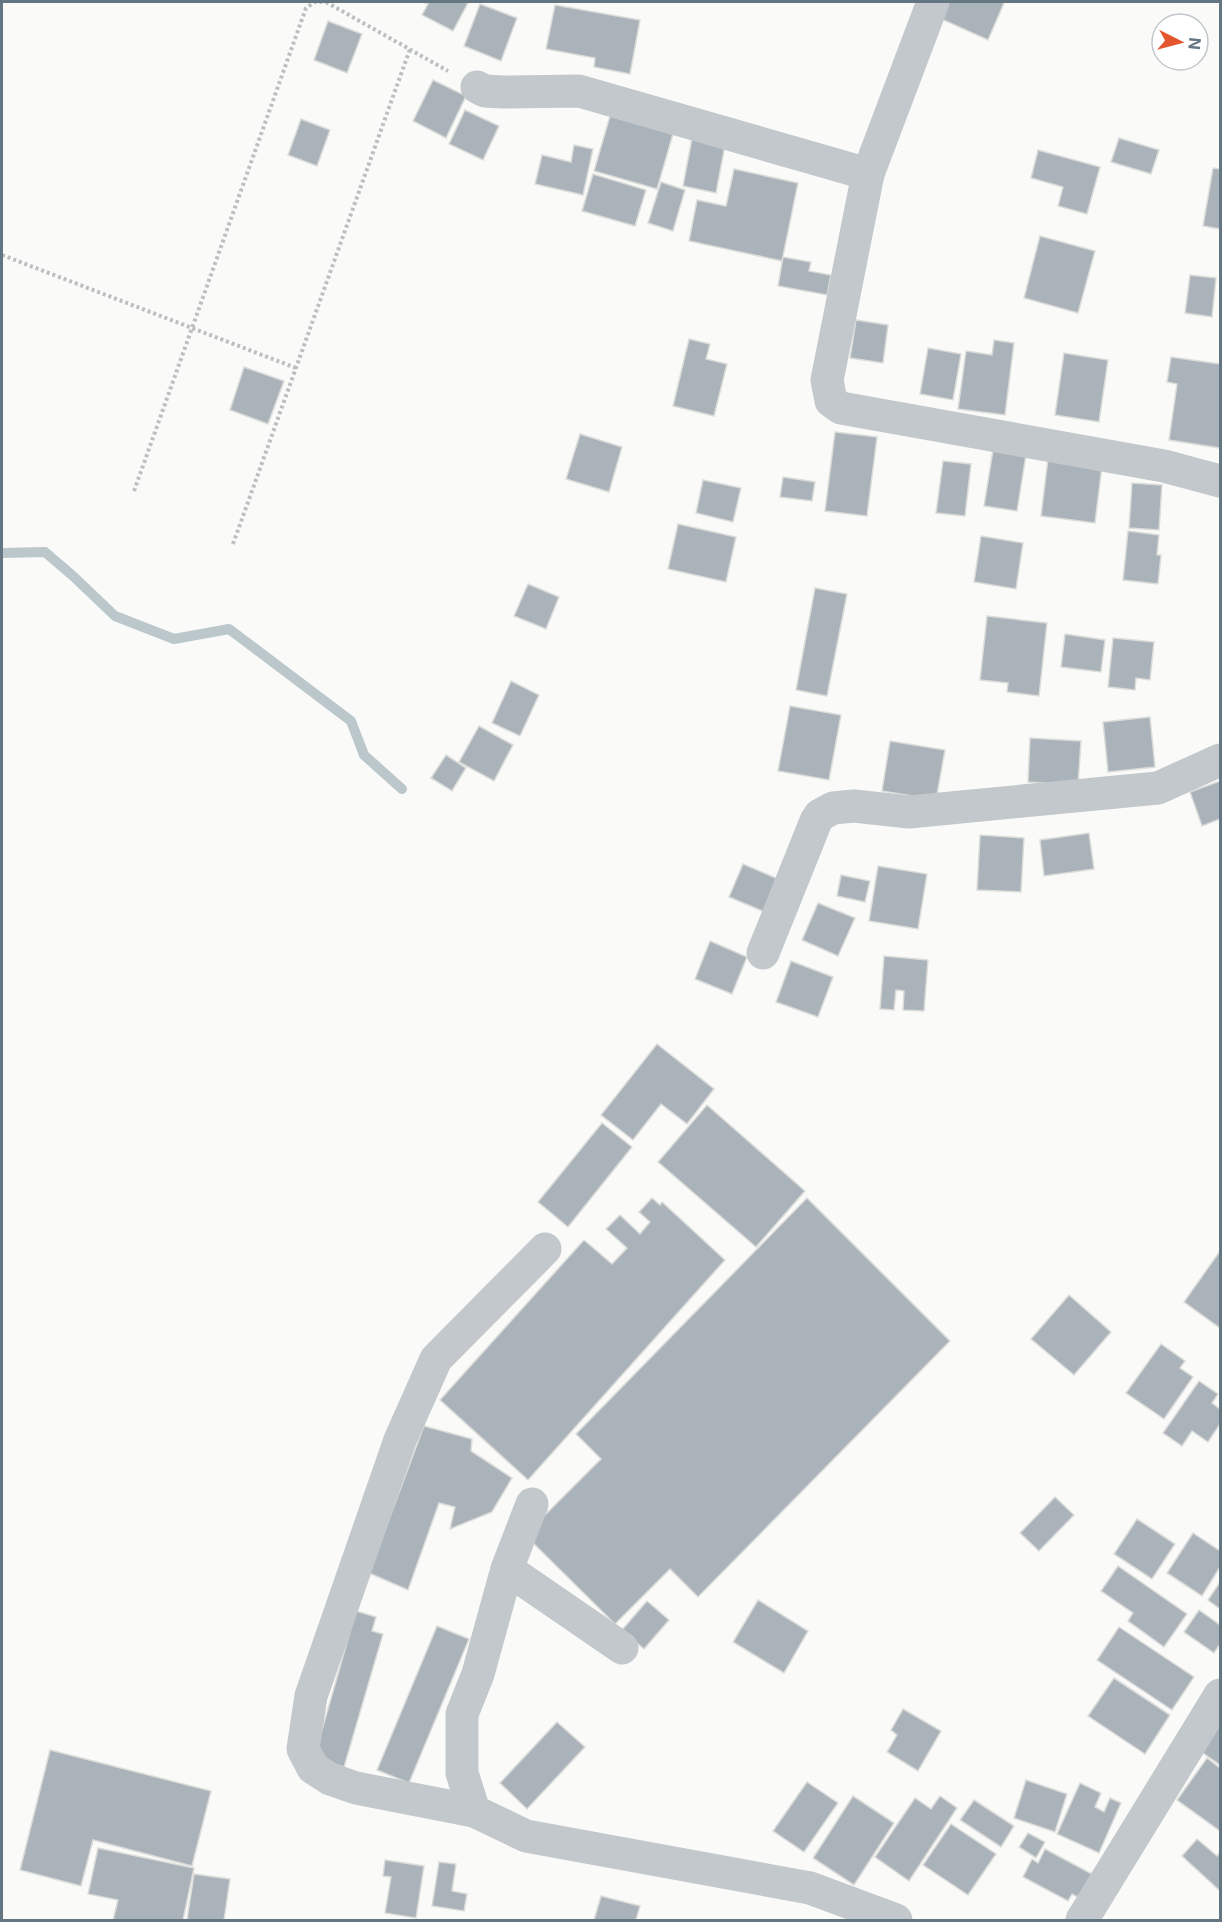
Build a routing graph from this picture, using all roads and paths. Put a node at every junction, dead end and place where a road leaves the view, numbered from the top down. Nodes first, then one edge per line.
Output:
1 (324, 2) edge
2 (933, 2) edge
3 (410, 49) junction
4 (477, 87) joint
5 (868, 174) junction
6 (2, 255) edge
7 (192, 328) junction
8 (296, 368) junction
9 (1221, 481) edge
10 (134, 491) dead end
11 (233, 544) dead end
12 (1221, 760) edge
13 (763, 953) dead end
14 (545, 1249) dead end
15 (532, 1504) dead end
16 (507, 1569) junction
17 (622, 1648) dead end
18 (1221, 1695) edge
19 (474, 1811) junction
20 (896, 1920) edge
21 (1082, 1920) edge

1 - 3 path
1 - 7 path
2 - 5 street
3 - 4 path
3 - 8 path
4 - 5 street
5 - 9 street
6 - 7 path
7 - 8 path
7 - 10 path
8 - 11 path
12 - 13 street
14 - 19 street
15 - 16 street
16 - 17 street
16 - 19 street
18 - 21 street
19 - 20 street

